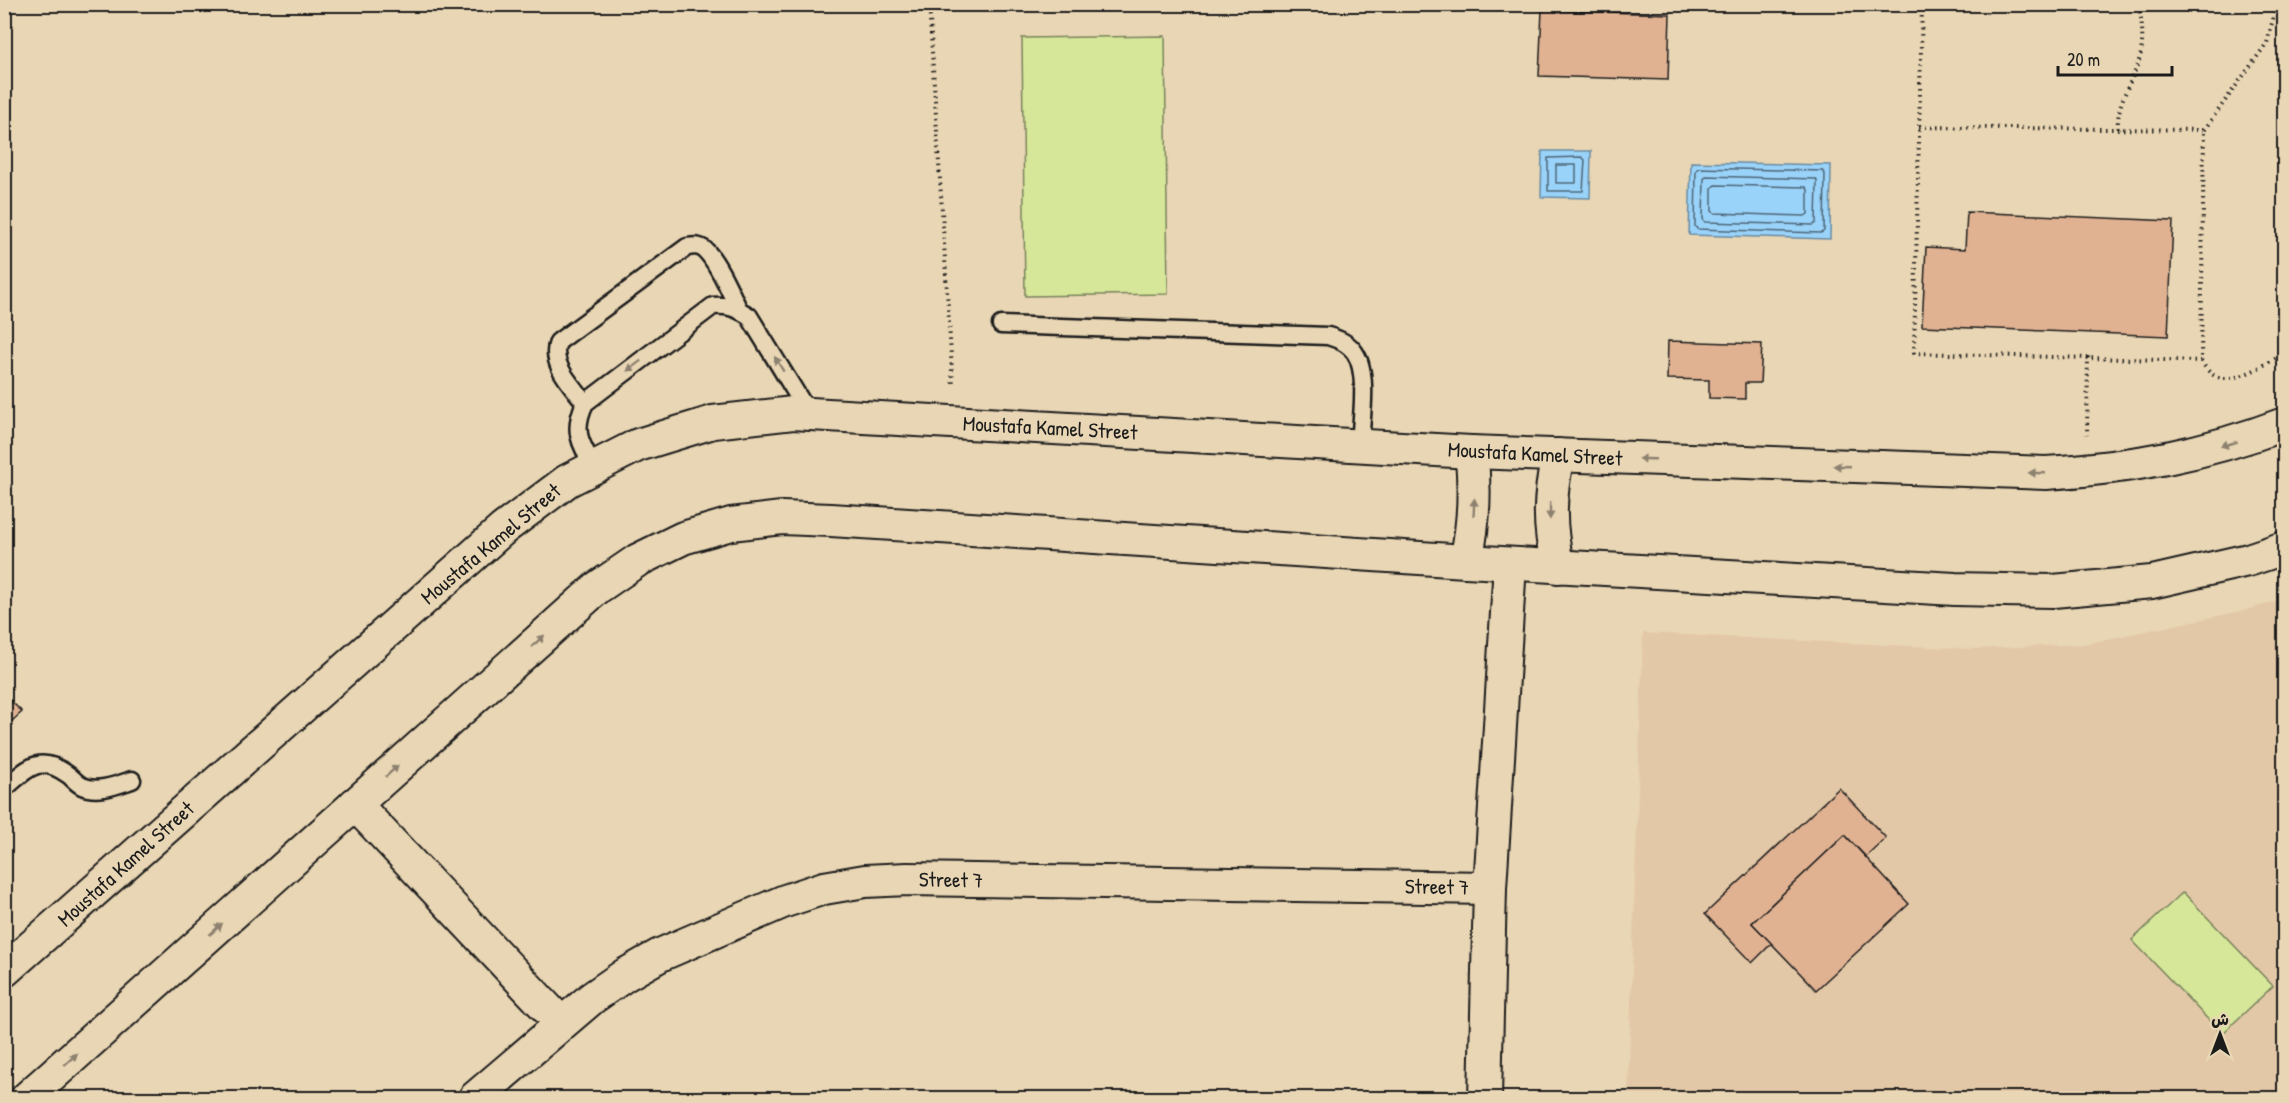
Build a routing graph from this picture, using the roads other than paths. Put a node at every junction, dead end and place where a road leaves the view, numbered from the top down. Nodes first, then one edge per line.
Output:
1 (738, 308) junction
2 (1001, 325) dead end
3 (585, 403) junction
4 (809, 414) junction
5 (2284, 424) edge
6 (1360, 445) junction
7 (1471, 452) junction
8 (1558, 455) junction
9 (594, 467) junction
10 (2284, 548) edge
11 (1466, 561) junction
12 (1510, 564) junction
13 (1558, 567) junction
14 (132, 780) dead end
15 (4, 789) edge
16 (355, 804) junction
17 (1490, 888) junction
18 (4, 971) edge
19 (561, 1023) junction
20 (27, 1098) edge
21 (475, 1098) edge
22 (1485, 1098) edge

1 -> 3 lane
1 - 3 lane
4 -> 1 lane
2 - 6 lane
3 - 9 lane
4 - 6 street, Moustafa Kamel Street
4 - 9 street, Moustafa Kamel Street
5 -> 8 street, Moustafa Kamel Street
6 - 7 street, Moustafa Kamel Street
7 - 8 street, Moustafa Kamel Street
11 -> 7 street
8 -> 13 street
9 - 18 street, Moustafa Kamel Street
10 - 13 street
11 - 12 street
16 -> 11 street
12 - 13 street
12 - 17 street
14 - 15 lane
16 - 19 street
20 -> 16 street
17 - 19 street, Street 7
17 - 22 street
19 - 21 street, Street 7

